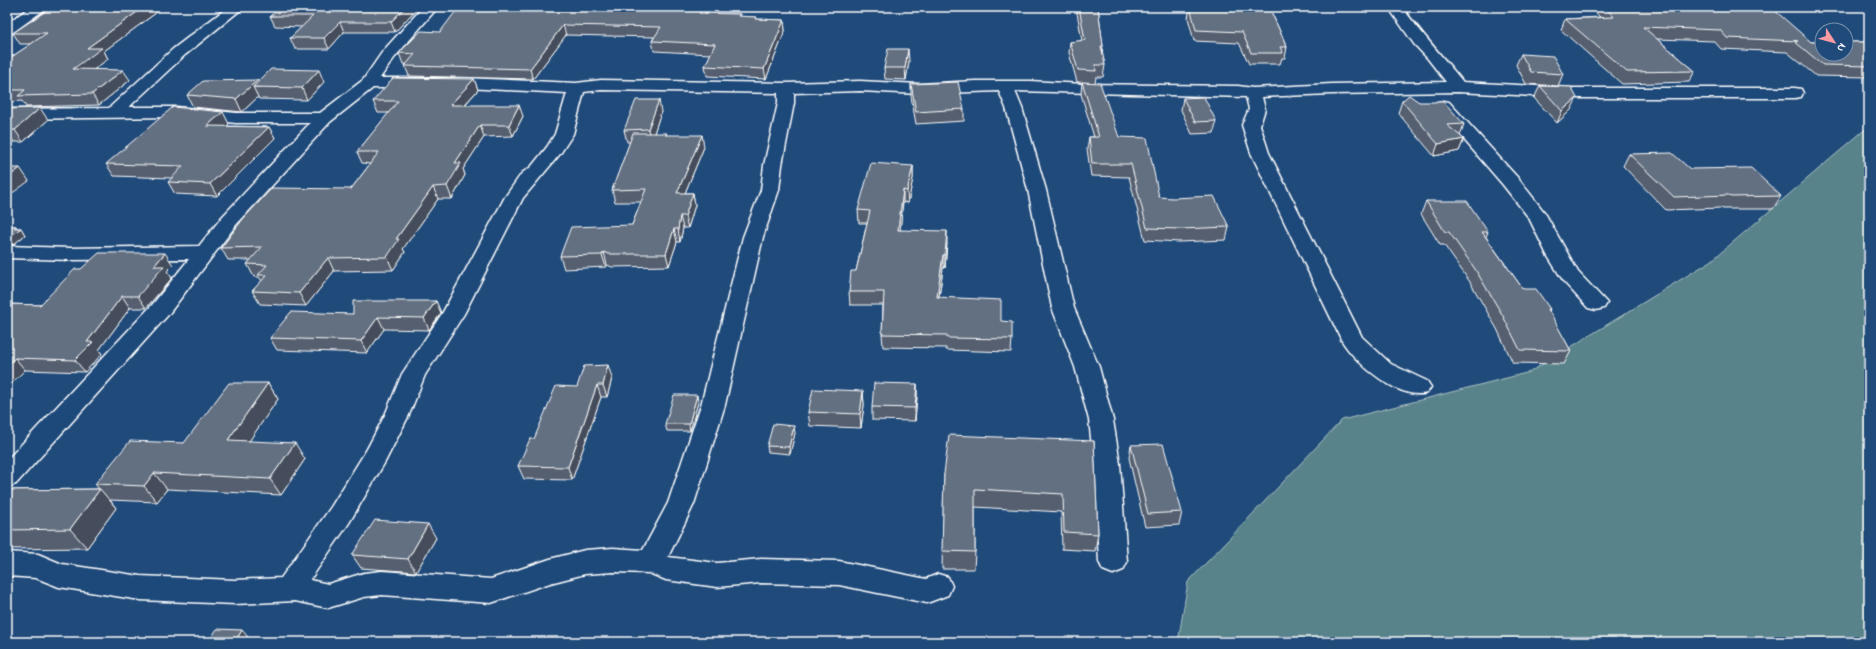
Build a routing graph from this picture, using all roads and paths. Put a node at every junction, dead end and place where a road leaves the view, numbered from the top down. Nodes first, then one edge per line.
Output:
1 (41, 7) edge
2 (237, 7) edge
3 (431, 7) edge
4 (1395, 7) edge
5 (7, 30) edge
6 (369, 83) junction
7 (1005, 86) junction
8 (1425, 87) junction
9 (1458, 87) junction
10 (576, 88) junction
11 (786, 88) junction
12 (1253, 93) junction
13 (1796, 93) dead end
14 (114, 112) junction
15 (7, 114) edge
16 (324, 118) junction
17 (7, 252) edge
18 (205, 252) junction
19 (1596, 303) dead end
20 (1419, 387) dead end
21 (9, 473) edge
22 (651, 562) junction
23 (1113, 562) dead end
24 (7, 564) edge
25 (938, 586) dead end
26 (288, 590) junction

1 - 5 street
2 - 14 street
3 - 6 street
4 - 9 street
6 - 10 street
6 - 16 street
7 - 11 street
7 - 12 street
7 - 23 street
8 - 9 street
8 - 12 street
8 - 19 street
9 - 13 street
10 - 11 street
10 - 26 street
11 - 22 street
12 - 20 street
14 - 15 street
14 - 16 street
16 - 18 street
17 - 18 street
18 - 21 street
22 - 25 street
22 - 26 street
24 - 26 street

